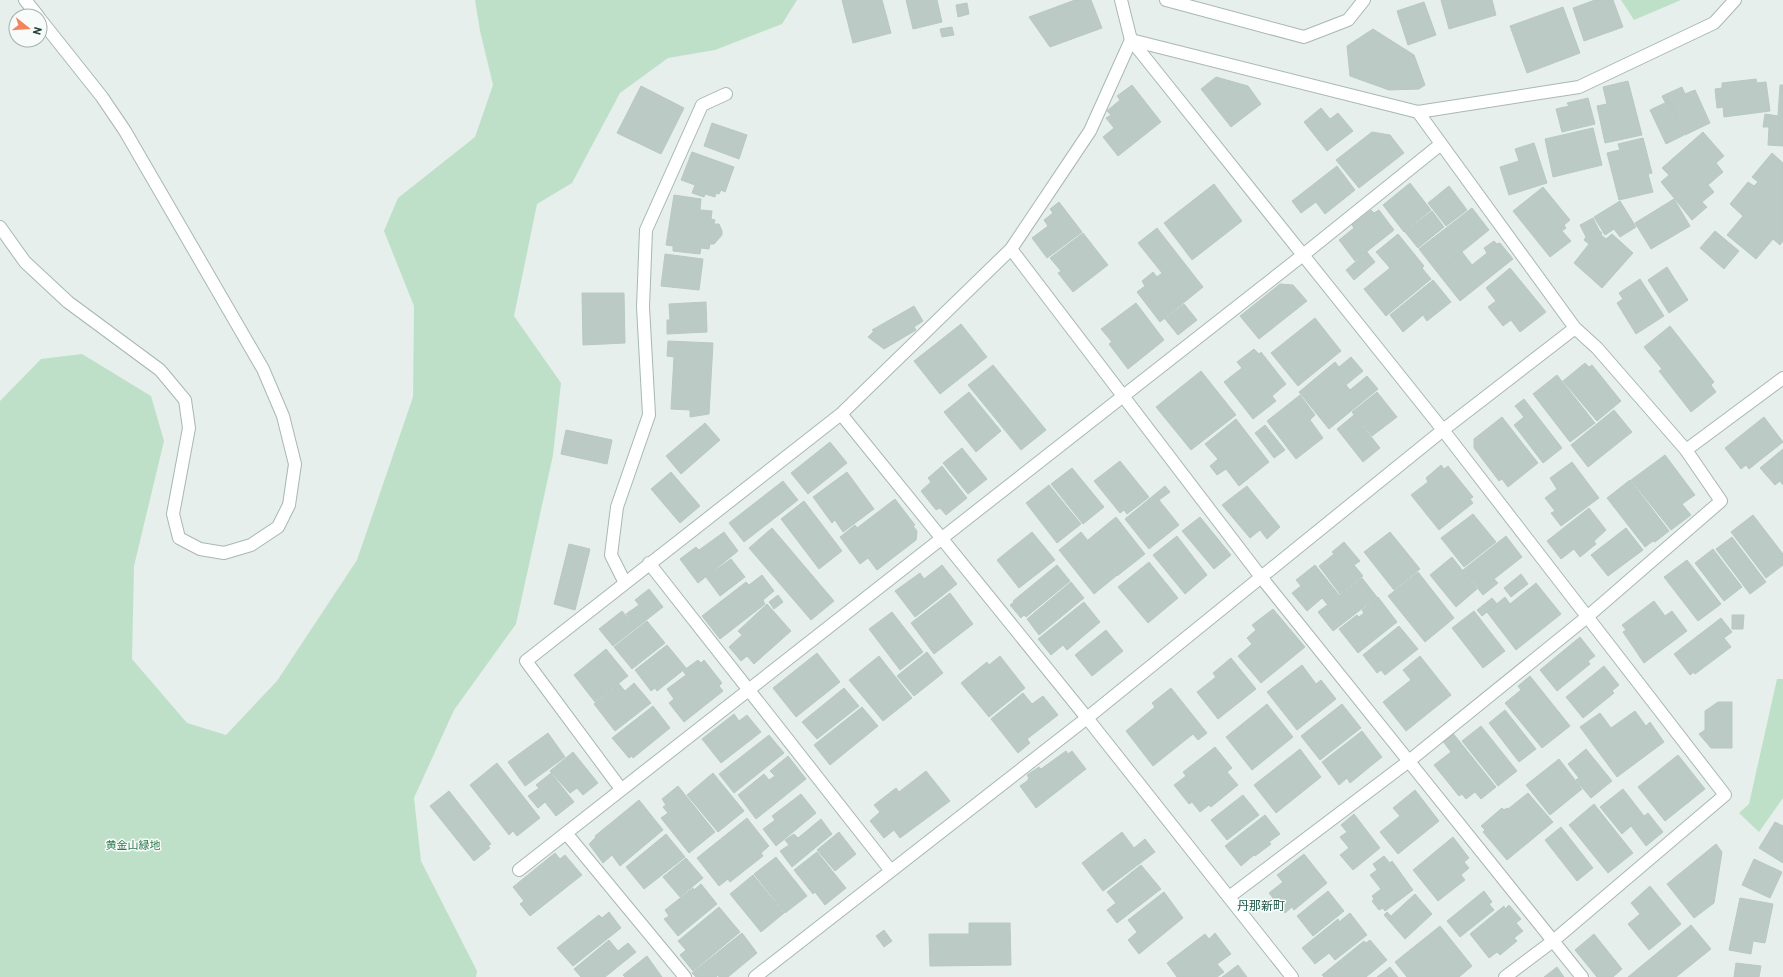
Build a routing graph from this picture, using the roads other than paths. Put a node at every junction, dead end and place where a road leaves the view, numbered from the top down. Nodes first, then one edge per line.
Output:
1 (25, 0) edge
2 (1121, 0) edge
3 (1166, 0) edge
4 (1364, 0) edge
5 (1735, 0) edge
6 (32, 8) edge
7 (48, 29) edge
8 (1131, 40) junction
9 (726, 94) dead end
10 (1418, 112) junction
11 (1441, 144) junction
12 (0, 227) edge
13 (1011, 249) junction
14 (1303, 255) junction
15 (1574, 328) junction
16 (1783, 378) edge
17 (1123, 396) junction
18 (841, 414) junction
19 (1443, 430) junction
20 (1686, 450) junction
21 (942, 538) junction
22 (649, 563) junction
23 (1261, 577) junction
24 (625, 582) junction
25 (1587, 617) junction
26 (749, 690) junction
27 (1087, 718) junction
28 (1409, 761) junction
29 (621, 789) junction
30 (566, 833) junction
31 (519, 870) dead end
32 (891, 871) junction
33 (1229, 897) junction
34 (1553, 941) junction
35 (685, 977) edge
36 (755, 977) edge
37 (1292, 977) edge
38 (1505, 977) edge
39 (1582, 977) edge

1 - 6 street
2 - 8 street
3 - 4 street
5 - 10 street
7 - 12 street
8 - 10 street
8 - 13 street
8 - 14 street
9 - 24 street
10 - 11 street
11 - 14 street
11 - 15 street
13 - 17 street
13 - 18 street
14 - 17 street
14 - 19 street
15 - 19 street
15 - 20 street
16 - 20 street
17 - 21 street
17 - 23 street
18 - 21 street
18 - 22 street
19 - 23 street
19 - 25 street
20 - 25 street
21 - 26 street
21 - 27 street
22 - 24 street
22 - 26 street
23 - 27 street
23 - 28 street
24 - 29 street
25 - 28 street
25 - 34 street
26 - 29 street
26 - 32 street
27 - 32 street
27 - 33 street
28 - 33 street
28 - 34 street
29 - 30 street
30 - 31 street
30 - 35 street
32 - 36 street
33 - 37 street
34 - 38 street
34 - 39 street

